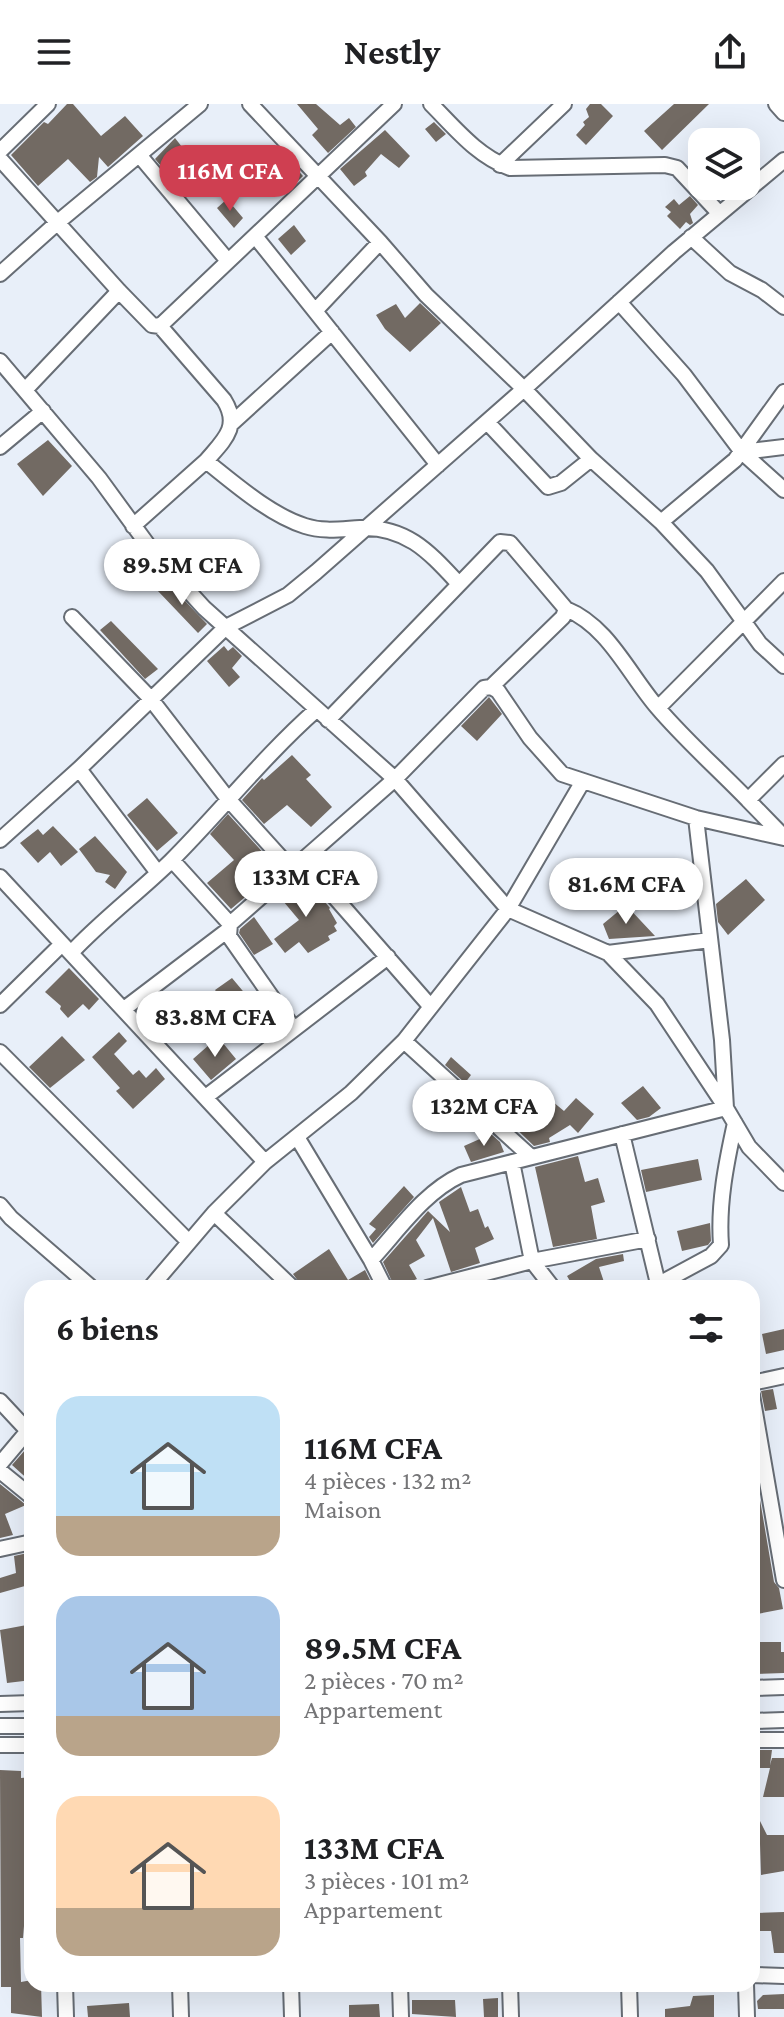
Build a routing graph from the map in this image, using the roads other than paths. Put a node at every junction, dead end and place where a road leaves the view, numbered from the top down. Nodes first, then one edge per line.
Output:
1 (200, 104) edge
2 (250, 104) edge
3 (394, 104) edge
4 (431, 104) edge
5 (564, 104) edge
6 (776, 104) edge
7 (37, 107) edge
8 (784, 113) edge
9 (0, 151) edge
10 (140, 156) junction
11 (0, 159) edge
12 (784, 160) edge
13 (500, 165) junction
14 (318, 175) junction
15 (719, 213) junction
16 (58, 222) junction
17 (255, 236) junction
18 (691, 237) junction
19 (380, 242) junction
20 (228, 261) junction
21 (0, 274) edge
22 (119, 291) junction
23 (619, 302) junction
24 (784, 307) edge
25 (315, 311) junction
26 (160, 326) junction
27 (332, 332) junction
28 (0, 361) edge
29 (524, 389) junction
30 (25, 390) junction
31 (784, 392) edge
32 (43, 411) junction
33 (487, 422) junction
34 (231, 424) junction
35 (0, 447) edge
36 (784, 447) edge
37 (742, 452) junction
38 (591, 459) junction
39 (206, 461) junction
40 (438, 465) junction
41 (784, 490) edge
42 (661, 522) junction
43 (133, 526) junction
44 (365, 528) junction
45 (784, 581) edge
46 (459, 584) junction
47 (566, 609) junction
48 (72, 617) dead end
49 (743, 619) junction
50 (226, 627) junction
51 (784, 666) edge
52 (491, 687) junction
53 (150, 698) junction
54 (658, 708) junction
55 (316, 710) junction
56 (328, 720) junction
57 (784, 764) edge
58 (79, 769) junction
59 (395, 779) junction
60 (583, 781) junction
61 (228, 799) junction
62 (748, 800) junction
63 (696, 818) junction
64 (784, 837) edge
65 (0, 840) edge
66 (172, 860) junction
67 (298, 866) junction
68 (158, 873) junction
69 (0, 877) edge
70 (508, 909) junction
71 (229, 927) junction
72 (710, 940) junction
73 (67, 948) junction
74 (608, 953) junction
75 (388, 957) junction
76 (0, 1005) edge
77 (431, 1007) junction
78 (124, 1009) junction
79 (294, 1029) junction
80 (404, 1041) junction
81 (0, 1052) edge
82 (207, 1096) junction
83 (726, 1108) junction
84 (735, 1123) junction
85 (622, 1134) junction
86 (297, 1137) junction
87 (530, 1156) junction
88 (265, 1162) junction
89 (512, 1162) junction
90 (784, 1183) edge
91 (0, 1205) edge
92 (214, 1213) junction
93 (11, 1218) junction
94 (0, 1230) edge
95 (648, 1239) junction
96 (189, 1242) junction
97 (371, 1260) junction
98 (532, 1261) junction
99 (83, 1280) edge
100 (157, 1280) edge
101 (285, 1280) edge
102 (381, 1280) edge
103 (482, 1280) edge
104 (547, 1280) edge
105 (658, 1280) edge
106 (669, 1280) edge
107 (784, 1376) edge
108 (760, 1381) edge
109 (0, 1401) edge
110 (24, 1423) edge
111 (24, 1436) edge
112 (760, 1441) edge
113 (0, 1464) edge
114 (0, 1471) edge
115 (24, 1490) edge
116 (24, 1544) edge
117 (0, 1549) edge
118 (784, 1580) edge
119 (784, 1687) edge
120 (760, 1688) edge
121 (24, 1703) edge
122 (0, 1704) edge
123 (784, 1720) edge
124 (760, 1721) edge
125 (0, 1726) edge
126 (24, 1726) edge
127 (760, 1740) edge
128 (784, 1740) edge
129 (0, 1745) edge
130 (24, 1745) edge
131 (760, 1975) edge
132 (784, 1976) edge
133 (65, 1992) edge
134 (180, 1992) edge
135 (291, 1992) edge
136 (400, 1992) edge
137 (510, 1992) edge
138 (629, 1992) edge
139 (746, 1992) edge
140 (66, 2017) edge
141 (181, 2017) edge
142 (292, 2017) edge
143 (401, 2017) edge
144 (511, 2017) edge
145 (630, 2017) edge
146 (747, 2017) edge

1 - 10 street
2 - 14 street
3 - 14 street
4 - 13 street
5 - 13 street
6 - 8 street
7 - 9 street
10 - 16 street
10 - 20 street
11 - 16 street
12 - 15 street
13 - 15 street
14 - 17 street
14 - 19 street
15 - 18 street
16 - 21 street
16 - 22 street
17 - 20 street
17 - 25 street
18 - 23 street
18 - 24 street
19 - 25 street
19 - 29 street
20 - 26 street
22 - 26 street
22 - 30 street
23 - 29 street
23 - 37 street
25 - 27 street
26 - 34 street
27 - 34 street
27 - 40 street
28 - 30 street
29 - 33 street
29 - 38 street
30 - 32 street
31 - 37 street
32 - 35 street
32 - 43 street
33 - 38 street
33 - 40 street
34 - 39 street
36 - 37 street
37 - 41 street
37 - 42 street
38 - 42 street
39 - 43 street
39 - 44 street
40 - 44 street
42 - 49 street
43 - 50 street
44 - 46 street
44 - 50 street
45 - 49 street
46 - 47 street
46 - 56 street
47 - 52 street
47 - 54 street
48 - 53 street
49 - 51 street
49 - 54 street
50 - 53 street
50 - 55 street
52 - 59 street
52 - 60 street
53 - 58 street
53 - 61 street
54 - 62 street
55 - 56 street
55 - 61 street
56 - 59 street
57 - 62 street
58 - 65 street
58 - 68 street
59 - 67 street
59 - 70 street
60 - 63 street
60 - 70 street
61 - 66 street
61 - 67 street
62 - 64 street
63 - 64 street
63 - 72 street
66 - 68 street
66 - 71 street
67 - 71 street
67 - 75 street
68 - 73 street
69 - 73 street
70 - 74 street
70 - 77 street
71 - 78 street
71 - 79 street
72 - 74 street
72 - 83 street
73 - 76 street
73 - 78 street
74 - 83 street
75 - 77 street
75 - 79 street
77 - 80 street
78 - 82 street
79 - 82 street
80 - 86 street
80 - 87 street
81 - 96 street
82 - 88 street
83 - 84 street
83 - 85 street
84 - 90 street
84 - 106 street
85 - 87 street
85 - 95 street
86 - 88 street
86 - 97 street
87 - 89 street
88 - 92 street
89 - 97 street
89 - 98 street
91 - 93 street
92 - 96 street
92 - 101 street
93 - 94 street
93 - 99 street
95 - 98 street
95 - 105 street
96 - 100 street
97 - 102 street
98 - 103 street
98 - 104 street
107 - 108 street
109 - 110 street
111 - 113 street
112 - 118 street
114 - 115 street
116 - 117 street
119 - 120 street
121 - 122 street
123 - 124 street
125 - 126 street
127 - 128 street
129 - 130 street
131 - 132 street
133 - 140 street
134 - 141 street
135 - 142 street
136 - 143 street
137 - 144 street
138 - 145 street
139 - 146 street

